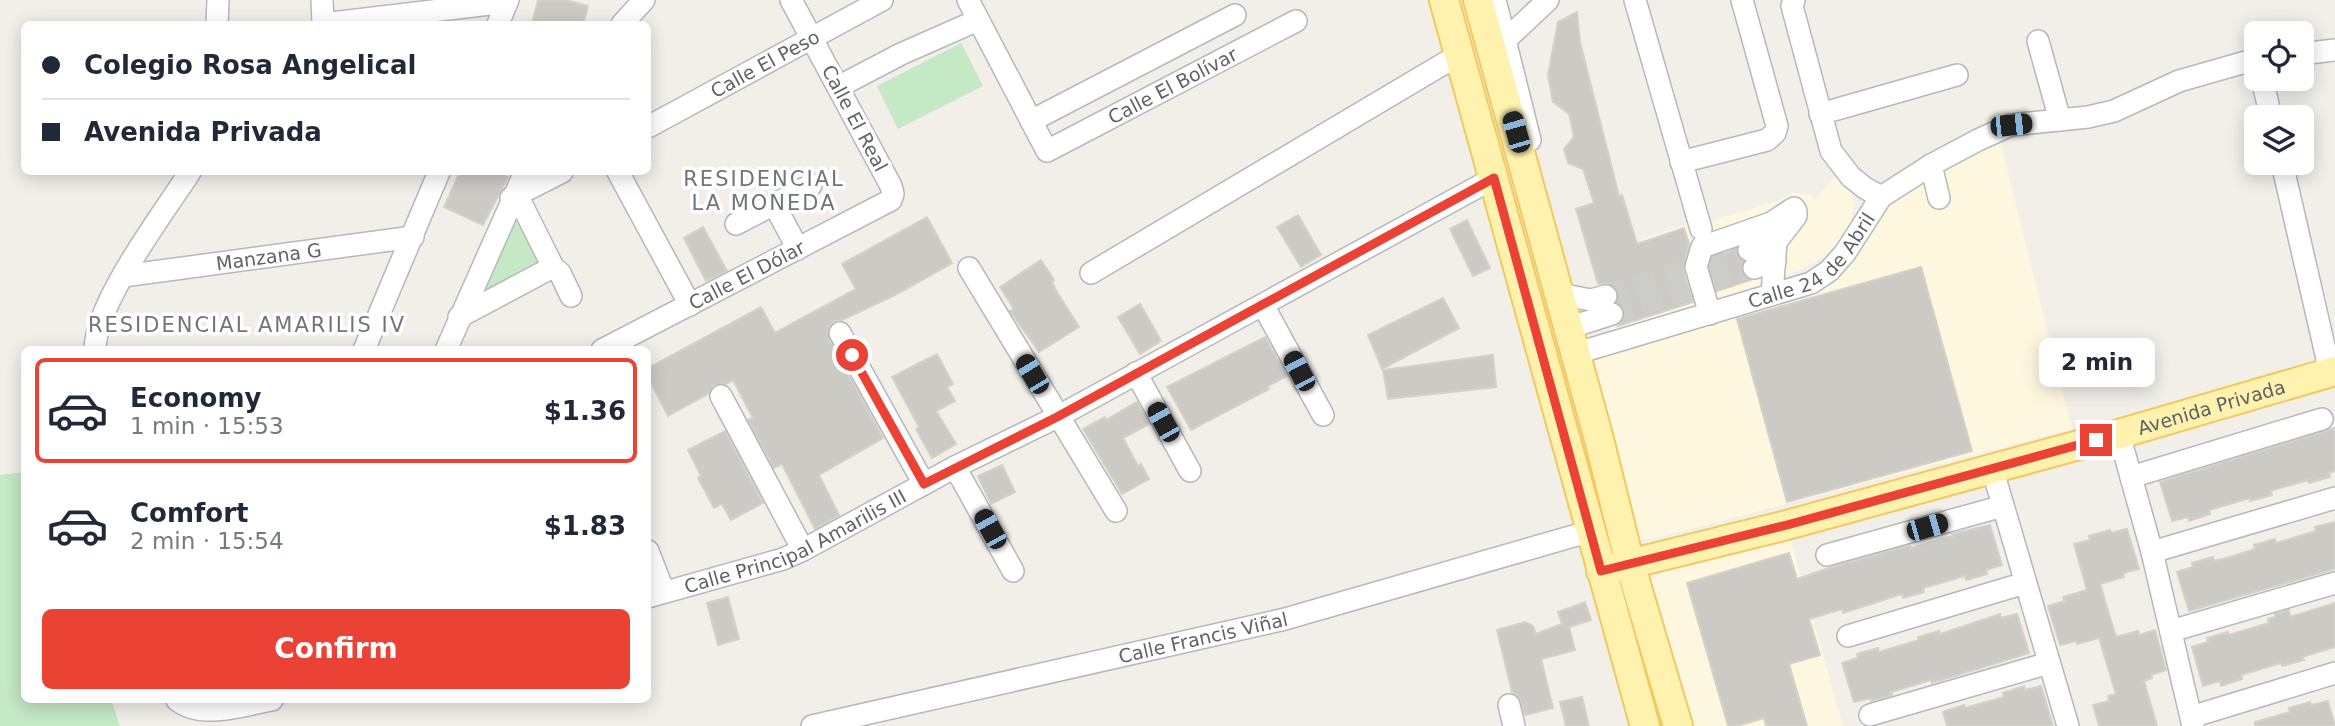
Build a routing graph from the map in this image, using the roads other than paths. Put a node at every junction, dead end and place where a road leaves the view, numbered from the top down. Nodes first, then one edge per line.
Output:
1 (218, 0) edge
2 (322, 0) edge
3 (644, 0) edge
4 (792, 0) edge
5 (882, 0) edge
6 (968, 0) edge
7 (1444, 0) edge
8 (1478, 0) edge
9 (1495, 0) edge
10 (1548, 0) edge
11 (1635, 0) edge
12 (1742, 0) edge
13 (1794, 0) edge
14 (507, 1) edge
15 (1231, 8) edge
16 (978, 20) junction
17 (1296, 20) dead end
18 (217, 21) edge
19 (323, 21) edge
20 (347, 21) edge
21 (499, 21) edge
22 (625, 21) edge
23 (812, 38) junction
24 (2038, 41) dead end
25 (1250, 43) junction
26 (1499, 46) junction
27 (2335, 50) edge
28 (2314, 52) edge
29 (1460, 54) junction
30 (2244, 62) edge
31 (1957, 75) dead end
32 (838, 87) junction
33 (1820, 114) junction
34 (2060, 120) junction
35 (1031, 121) junction
36 (651, 125) edge
37 (1681, 162) junction
38 (1931, 165) junction
39 (188, 175) edge
40 (438, 175) edge
41 (523, 175) edge
42 (556, 175) edge
43 (620, 175) edge
44 (2284, 175) edge
45 (1494, 178) junction
46 (811, 185) dead end
47 (514, 197) junction
48 (1881, 197) junction
49 (1939, 198) dead end
50 (891, 200) joint
51 (774, 204) junction
52 (736, 224) dead end
53 (1701, 229) dead end
54 (413, 237) junction
55 (797, 249) junction
56 (1775, 251) junction
57 (1751, 259) tunnel mouth
58 (552, 267) junction
59 (969, 268) dead end
60 (1091, 273) dead end
61 (123, 276) junction
62 (1772, 294) junction
63 (1564, 295) junction
64 (570, 296) dead end
65 (690, 305) junction
66 (1264, 305) junction
67 (1710, 314) junction
68 (453, 332) edge
69 (840, 333) dead end
70 (1577, 335) junction
71 (94, 346) edge
72 (366, 346) edge
73 (610, 346) edge
74 (2333, 371) edge
75 (1136, 373) junction
76 (721, 396) dead end
77 (1323, 415) dead end
78 (1057, 417) junction
79 (2322, 419) dead end
80 (2119, 434) junction
81 (955, 467) junction
82 (1992, 468) junction
83 (1189, 471) dead end
84 (2131, 477) junction
85 (924, 484) junction
86 (2335, 498) edge
87 (2003, 506) junction
88 (1116, 511) dead end
89 (1591, 531) junction
90 (803, 550) junction
91 (2152, 552) junction
92 (1827, 555) dead end
93 (1635, 562) junction
94 (651, 567) edge
95 (1013, 571) dead end
96 (1601, 571) junction
97 (2025, 583) junction
98 (2335, 583) edge
99 (656, 594) edge
100 (2171, 631) junction
101 (1848, 636) dead end
102 (2049, 663) junction
103 (2335, 673) edge
104 (181, 703) edge
105 (256, 703) edge
106 (1509, 705) dead end
107 (1870, 715) dead end
108 (2192, 721) edge
109 (812, 726) edge
110 (1514, 726) edge
111 (1645, 726) edge
112 (1678, 726) edge
113 (1690, 726) edge
114 (2068, 726) edge

1 - 18 street
2 - 19 street
3 - 22 street
4 - 23 street, Calle El Real
5 - 23 street, Calle El Peso
6 - 16 street
7 - 29 main road
8 - 26 main road
9 - 26 street
10 - 26 street
11 - 37 street
12 - 37 street
13 - 33 street
14 - 20 street
14 - 21 street
15 - 25 street
15 - 35 street, Calle El Bolívar
16 - 32 street
16 - 35 street
17 - 25 street, Calle El Bolívar
23 - 32 street, Calle El Real
23 - 36 street, Calle El Peso
24 - 34 street
25 - 35 street, Calle El Bolívar
26 - 63 main road
27 - 28 street
29 - 45 main road
29 - 60 street
30 - 34 street, Calle 24 de Abril
31 - 33 street
32 - 50 street, Calle El Real
33 - 48 street
34 - 38 street, Calle 24 de Abril
37 - 53 street
38 - 48 street, Calle 24 de Abril
38 - 49 street
39 - 61 street
40 - 54 street
41 - 47 street
42 - 47 street
43 - 65 street
44 - 74 street
45 - 66 street, Calle Principal Amarilis III
45 - 89 main road
46 - 51 street
47 - 58 street
47 - 68 street
48 - 62 street, Calle 24 de Abril
50 - 55 street, Calle El Dólar
51 - 52 street
51 - 55 street
54 - 61 street, Manzana G
54 - 72 street
55 - 65 street, Calle El Dólar
56 - 57 street
56 - 62 street
56 - 67 street
58 - 64 street
58 - 68 street
59 - 78 street
61 - 71 street
62 - 67 street, Calle 24 de Abril
63 - 70 main road
63 - 70 street
65 - 73 street, Calle El Dólar
66 - 75 street, Calle Principal Amarilis III
66 - 77 street
67 - 70 street, Calle 24 de Abril
69 - 85 street
70 - 93 main road
74 - 80 main road, Avenida Privada
75 - 78 street, Calle Principal Amarilis III
75 - 83 street
76 - 90 street
78 - 81 street, Calle Principal Amarilis III
78 - 88 street
79 - 84 street
80 - 82 main road, Avenida Privada
80 - 84 street
81 - 85 street, Calle Principal Amarilis III
81 - 95 street
82 - 87 street
82 - 93 main road, Avenida Privada
84 - 91 street
85 - 90 street, Calle Principal Amarilis III
86 - 91 street
87 - 92 street
87 - 97 street
89 - 96 main road
89 - 109 street, Calle Francis Viñal
90 - 99 street, Calle Principal Amarilis III
91 - 100 street
93 - 96 main road, Avenida Privada
93 - 112 main road
93 - 113 street
94 - 99 street
96 - 111 main road
97 - 101 street
97 - 102 street
98 - 100 street
100 - 108 street
102 - 107 street
102 - 114 street
103 - 108 street
104 - 105 street
106 - 110 street

